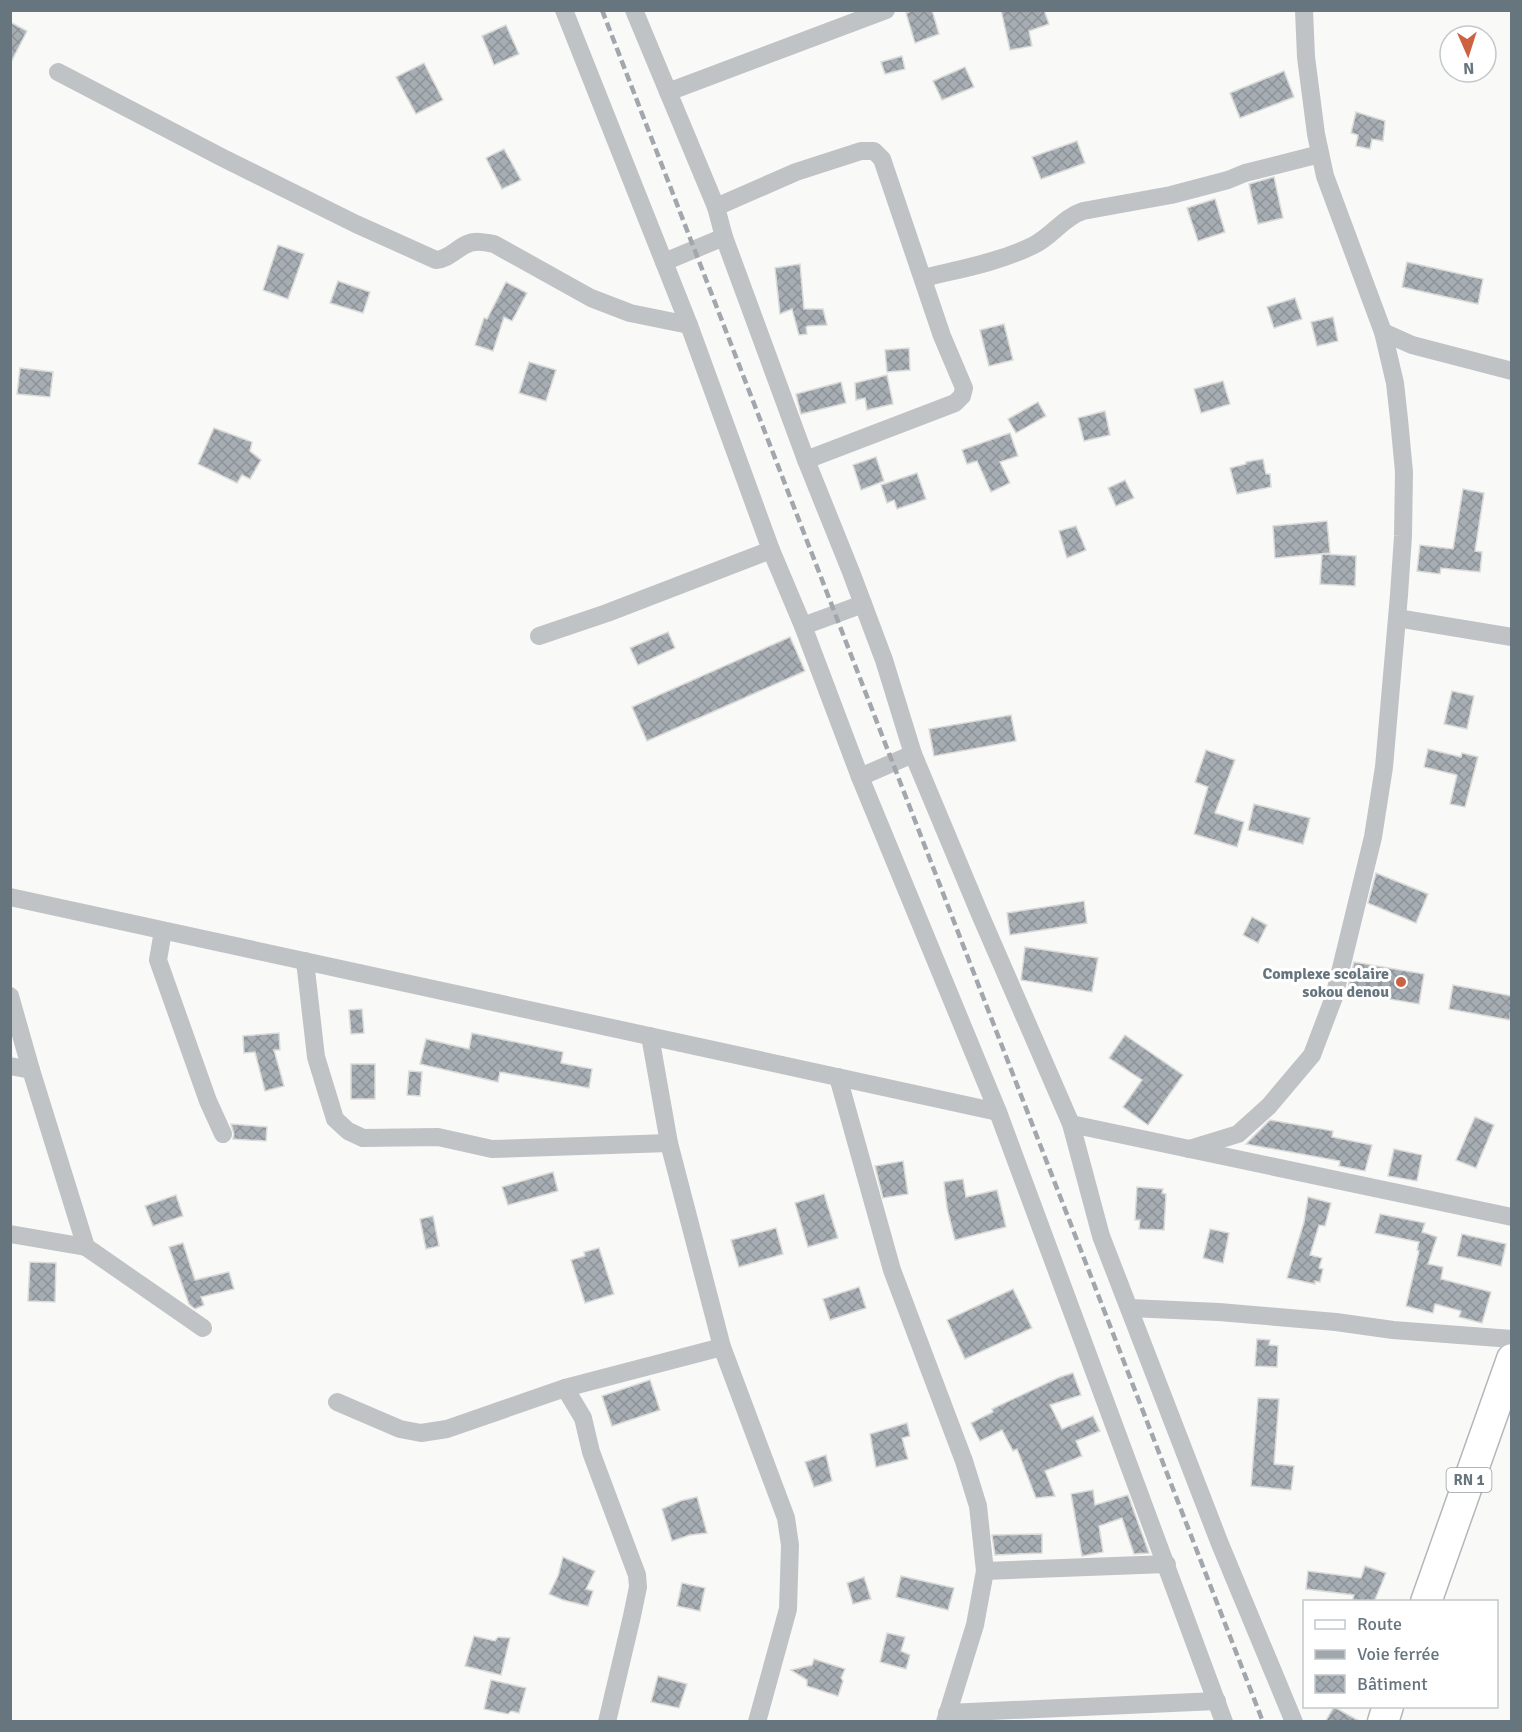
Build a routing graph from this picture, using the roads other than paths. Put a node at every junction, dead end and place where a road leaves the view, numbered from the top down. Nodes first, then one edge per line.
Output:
1 (633, 10) edge
2 (886, 10) edge
3 (1304, 10) edge
4 (565, 11) edge
5 (58, 72) dead end
6 (668, 92) junction
7 (1320, 154) junction
8 (716, 207) junction
9 (724, 237) junction
10 (664, 262) junction
11 (923, 278) junction
12 (689, 325) junction
13 (1383, 332) junction
14 (1412, 345) junction
15 (1391, 365) junction
16 (1512, 370) edge
17 (806, 460) junction
18 (771, 550) junction
19 (863, 604) junction
20 (1397, 618) junction
21 (803, 626) junction
22 (539, 636) dead end
23 (1512, 637) edge
24 (914, 754) junction
25 (860, 777) junction
26 (10, 897) edge
27 (164, 931) junction
28 (305, 961) junction
29 (10, 996) edge
30 (650, 1036) junction
31 (10, 1066) edge
32 (30, 1070) junction
33 (838, 1077) junction
34 (998, 1112) junction
35 (1071, 1124) junction
36 (223, 1134) dead end
37 (669, 1143) junction
38 (1190, 1149) junction
39 (1512, 1217) edge
40 (10, 1234) edge
41 (86, 1247) junction
42 (1130, 1308) junction
43 (203, 1328) dead end
44 (1512, 1339) edge
45 (722, 1347) junction
46 (1512, 1359) edge
47 (565, 1388) junction
48 (337, 1402) dead end
49 (1167, 1564) junction
50 (985, 1571) junction
51 (1427, 1600) edge
52 (1217, 1701) junction
53 (946, 1718) edge
54 (607, 1722) edge
55 (757, 1722) edge
56 (1224, 1722) edge
57 (1294, 1722) edge

1 - 6 street
2 - 6 street
3 - 7 street
4 - 10 street
5 - 12 street
6 - 8 street
7 - 11 street
7 - 13 street
8 - 9 street
8 - 11 street
9 - 10 street
9 - 17 street
10 - 12 street
11 - 17 street
12 - 18 street
13 - 14 street
13 - 15 street
14 - 15 street
14 - 16 street
15 - 20 street
17 - 19 street
18 - 21 street
18 - 22 street
19 - 21 street
19 - 24 street
20 - 23 street
20 - 38 street
21 - 25 street
24 - 25 street
24 - 35 street
25 - 34 street
26 - 27 street
27 - 28 street
27 - 36 street
28 - 30 street
28 - 37 street
29 - 32 street
30 - 33 street
30 - 37 street
31 - 32 street
32 - 41 street
33 - 34 street
33 - 50 street
34 - 49 street
35 - 38 street
35 - 42 street
37 - 45 street
38 - 39 street
40 - 41 street
41 - 43 street
42 - 44 street
42 - 57 street
45 - 47 street
45 - 55 street
46 - 51 main road, RN 1
47 - 48 street
47 - 54 street
49 - 50 street
49 - 52 street
50 - 53 street
52 - 53 street
52 - 56 street

